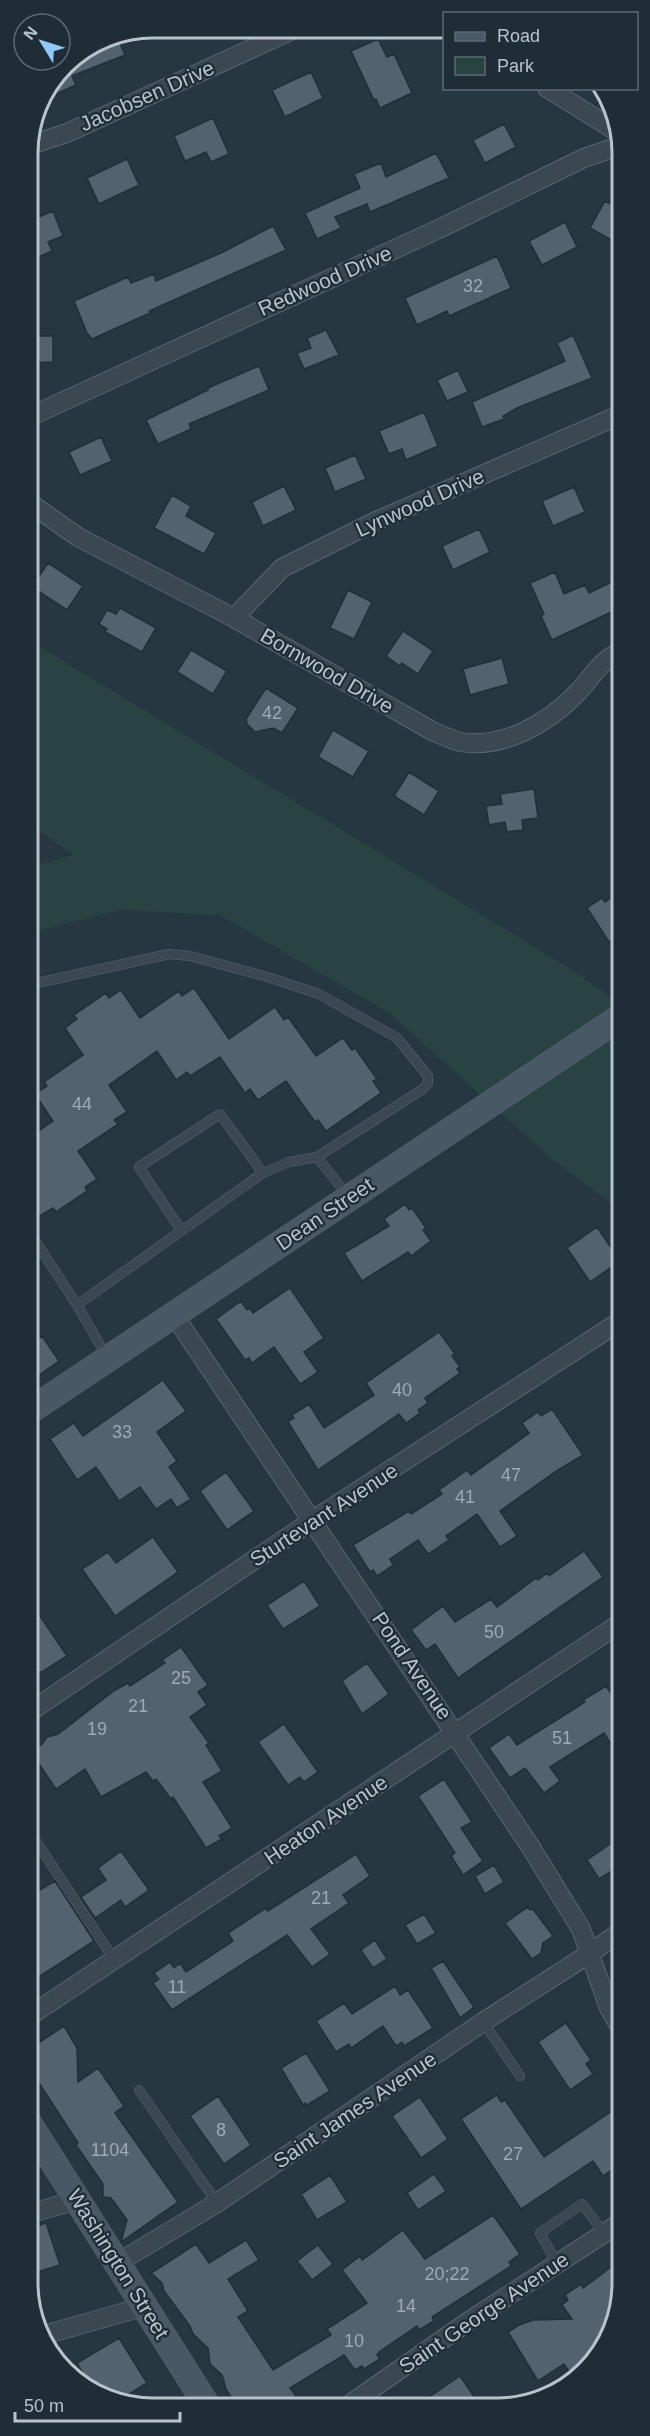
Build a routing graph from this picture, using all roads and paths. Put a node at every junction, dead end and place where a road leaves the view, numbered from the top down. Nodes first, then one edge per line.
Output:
1 (275, 38) edge
2 (550, 90) edge
3 (610, 127) edge
4 (38, 142) edge
5 (612, 148) edge
6 (38, 413) edge
7 (612, 418) edge
8 (38, 509) edge
9 (234, 618) junction
10 (612, 657) edge
11 (38, 983) edge
12 (612, 1023) edge
13 (317, 1156) junction
14 (263, 1173) junction
15 (349, 1198) junction
16 (182, 1230) junction
17 (38, 1245) edge
18 (77, 1305) junction
19 (174, 1315) junction
20 (612, 1326) edge
21 (108, 1359) junction
22 (38, 1405) edge
23 (314, 1520) junction
24 (612, 1629) edge
25 (38, 1706) edge
26 (456, 1732) junction
27 (38, 1843) edge
28 (612, 1938) edge
29 (589, 1954) junction
30 (115, 1961) junction
31 (38, 2011) edge
32 (612, 2013) edge
33 (483, 2022) junction
34 (520, 2076) dead end
35 (139, 2090) dead end
36 (38, 2138) edge
37 (77, 2200) junction
38 (217, 2203) junction
39 (38, 2211) edge
40 (612, 2228) edge
41 (604, 2233) junction
42 (118, 2262) junction
43 (557, 2264) junction
44 (146, 2306) junction
45 (49, 2334) edge
46 (202, 2398) edge
47 (359, 2398) edge

1 - 4 street, Jacobsen Drive
2 - 3 street
5 - 6 street, Redwood Drive
7 - 9 street, Lynwood Drive
8 - 9 street, Bornwood Drive
9 - 10 street, Bornwood Drive
11 - 13 lane
12 - 15 main road, Dean Street
13 - 14 lane
13 - 15 lane
14 - 16 lane
14 - 16 lane
15 - 19 main road, Dean Street
16 - 18 lane
17 - 18 lane
18 - 21 lane
19 - 21 main road, Dean Street
19 - 23 street, Pond Avenue
20 - 23 street, Sturtevant Avenue
21 - 22 main road, Dean Street
23 - 25 street, Sturtevant Avenue
23 - 26 street, Pond Avenue
24 - 26 street, Heaton Avenue
26 - 29 street, Pond Avenue
26 - 30 street, Heaton Avenue
27 - 30 lane
28 - 29 street, Saint James Avenue
29 - 32 street, Pond Avenue
29 - 33 street, Saint James Avenue
30 - 31 street, Heaton Avenue
33 - 34 lane
33 - 38 street, Saint James Avenue
35 - 38 lane
36 - 37 main road, Washington Street
37 - 39 street
37 - 42 main road, Washington Street
38 - 42 street, Saint James Avenue
40 - 41 street, Saint George Avenue
41 - 43 street, Saint George Avenue
41 - 43 lane
42 - 44 main road, Washington Street
43 - 47 street, Saint George Avenue
44 - 45 street
44 - 46 main road, Washington Street

